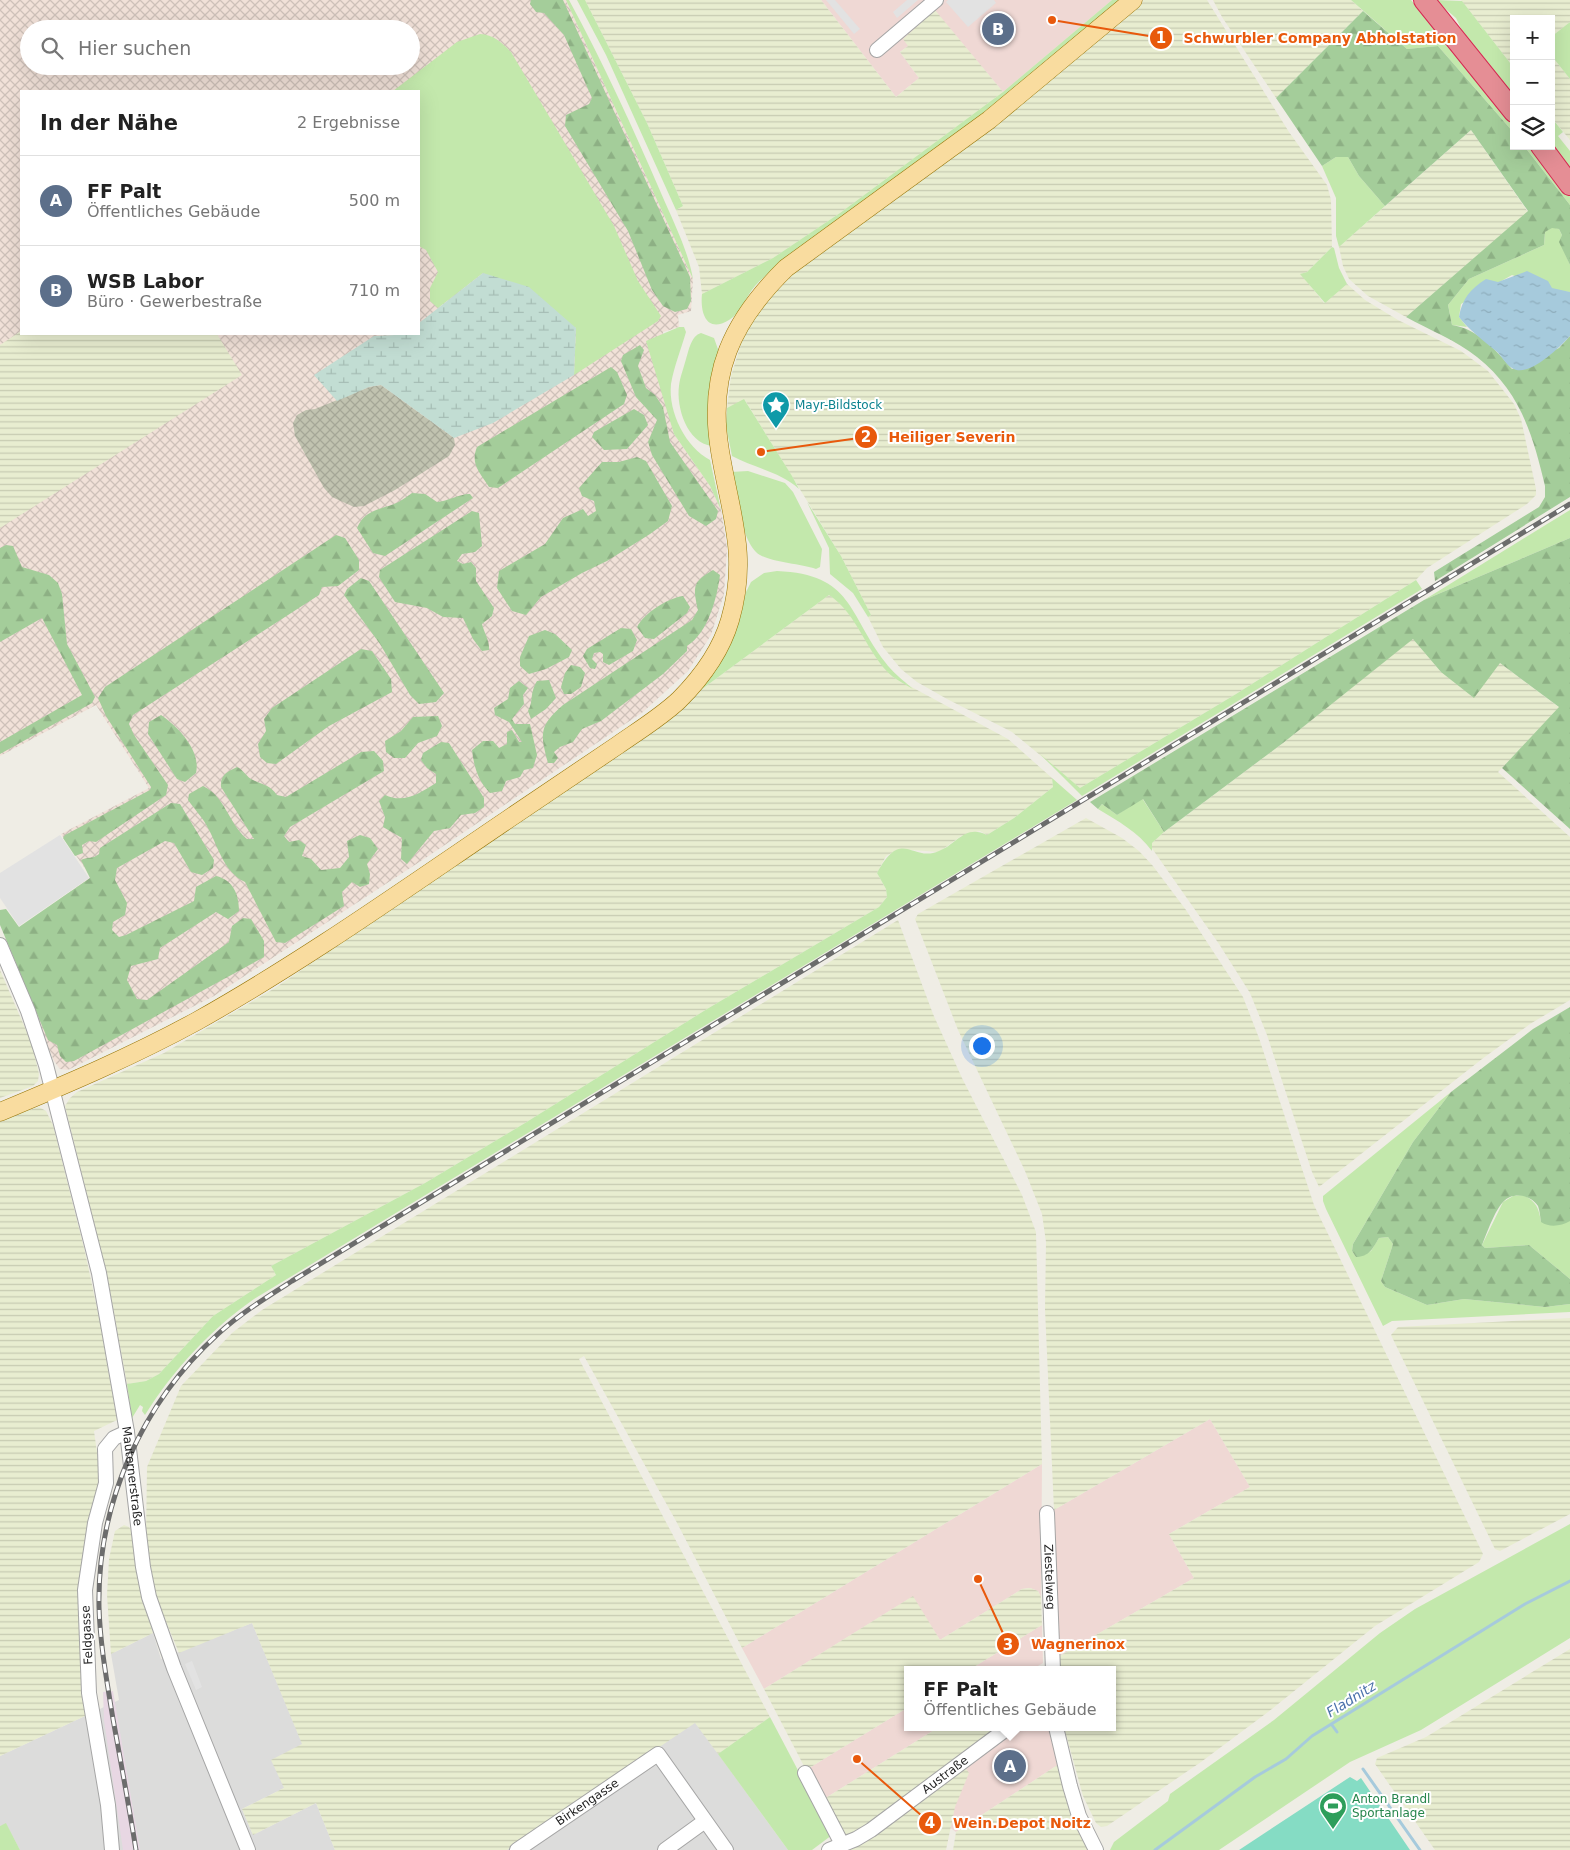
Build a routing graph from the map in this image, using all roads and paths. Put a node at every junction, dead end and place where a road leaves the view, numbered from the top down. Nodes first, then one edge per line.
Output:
1 (936, 0) edge
2 (1133, 0) edge
3 (1424, 0) edge
4 (877, 50) dead end
5 (1510, 107) edge
6 (1544, 150) edge
7 (1570, 185) edge
8 (0, 944) edge
9 (52, 1090) junction
10 (0, 1112) edge
11 (127, 1432) junction
12 (1047, 1513) dead end
13 (1053, 1666) edge
14 (1003, 1731) edge
15 (1057, 1731) edge
16 (804, 1773) dead end
17 (706, 1821) junction
18 (842, 1844) junction
19 (112, 1850) edge
20 (248, 1850) edge
21 (517, 1850) edge
22 (665, 1850) edge
23 (726, 1850) edge
24 (829, 1850) edge
25 (1096, 1850) edge

1 - 4 street
2 - 9 main road
3 - 5 highway
6 - 7 highway
8 - 9 street, Mauternerstraße
9 - 10 main road
9 - 11 street, Mauternerstraße
11 - 19 street, Feldgasse
11 - 20 street, Mauternerstraße
12 - 13 street, Ziestelweg
14 - 18 street, Austraße
15 - 25 street
16 - 18 street
17 - 21 street, Birkengasse
17 - 22 street
17 - 23 street
18 - 24 street, Austraße

